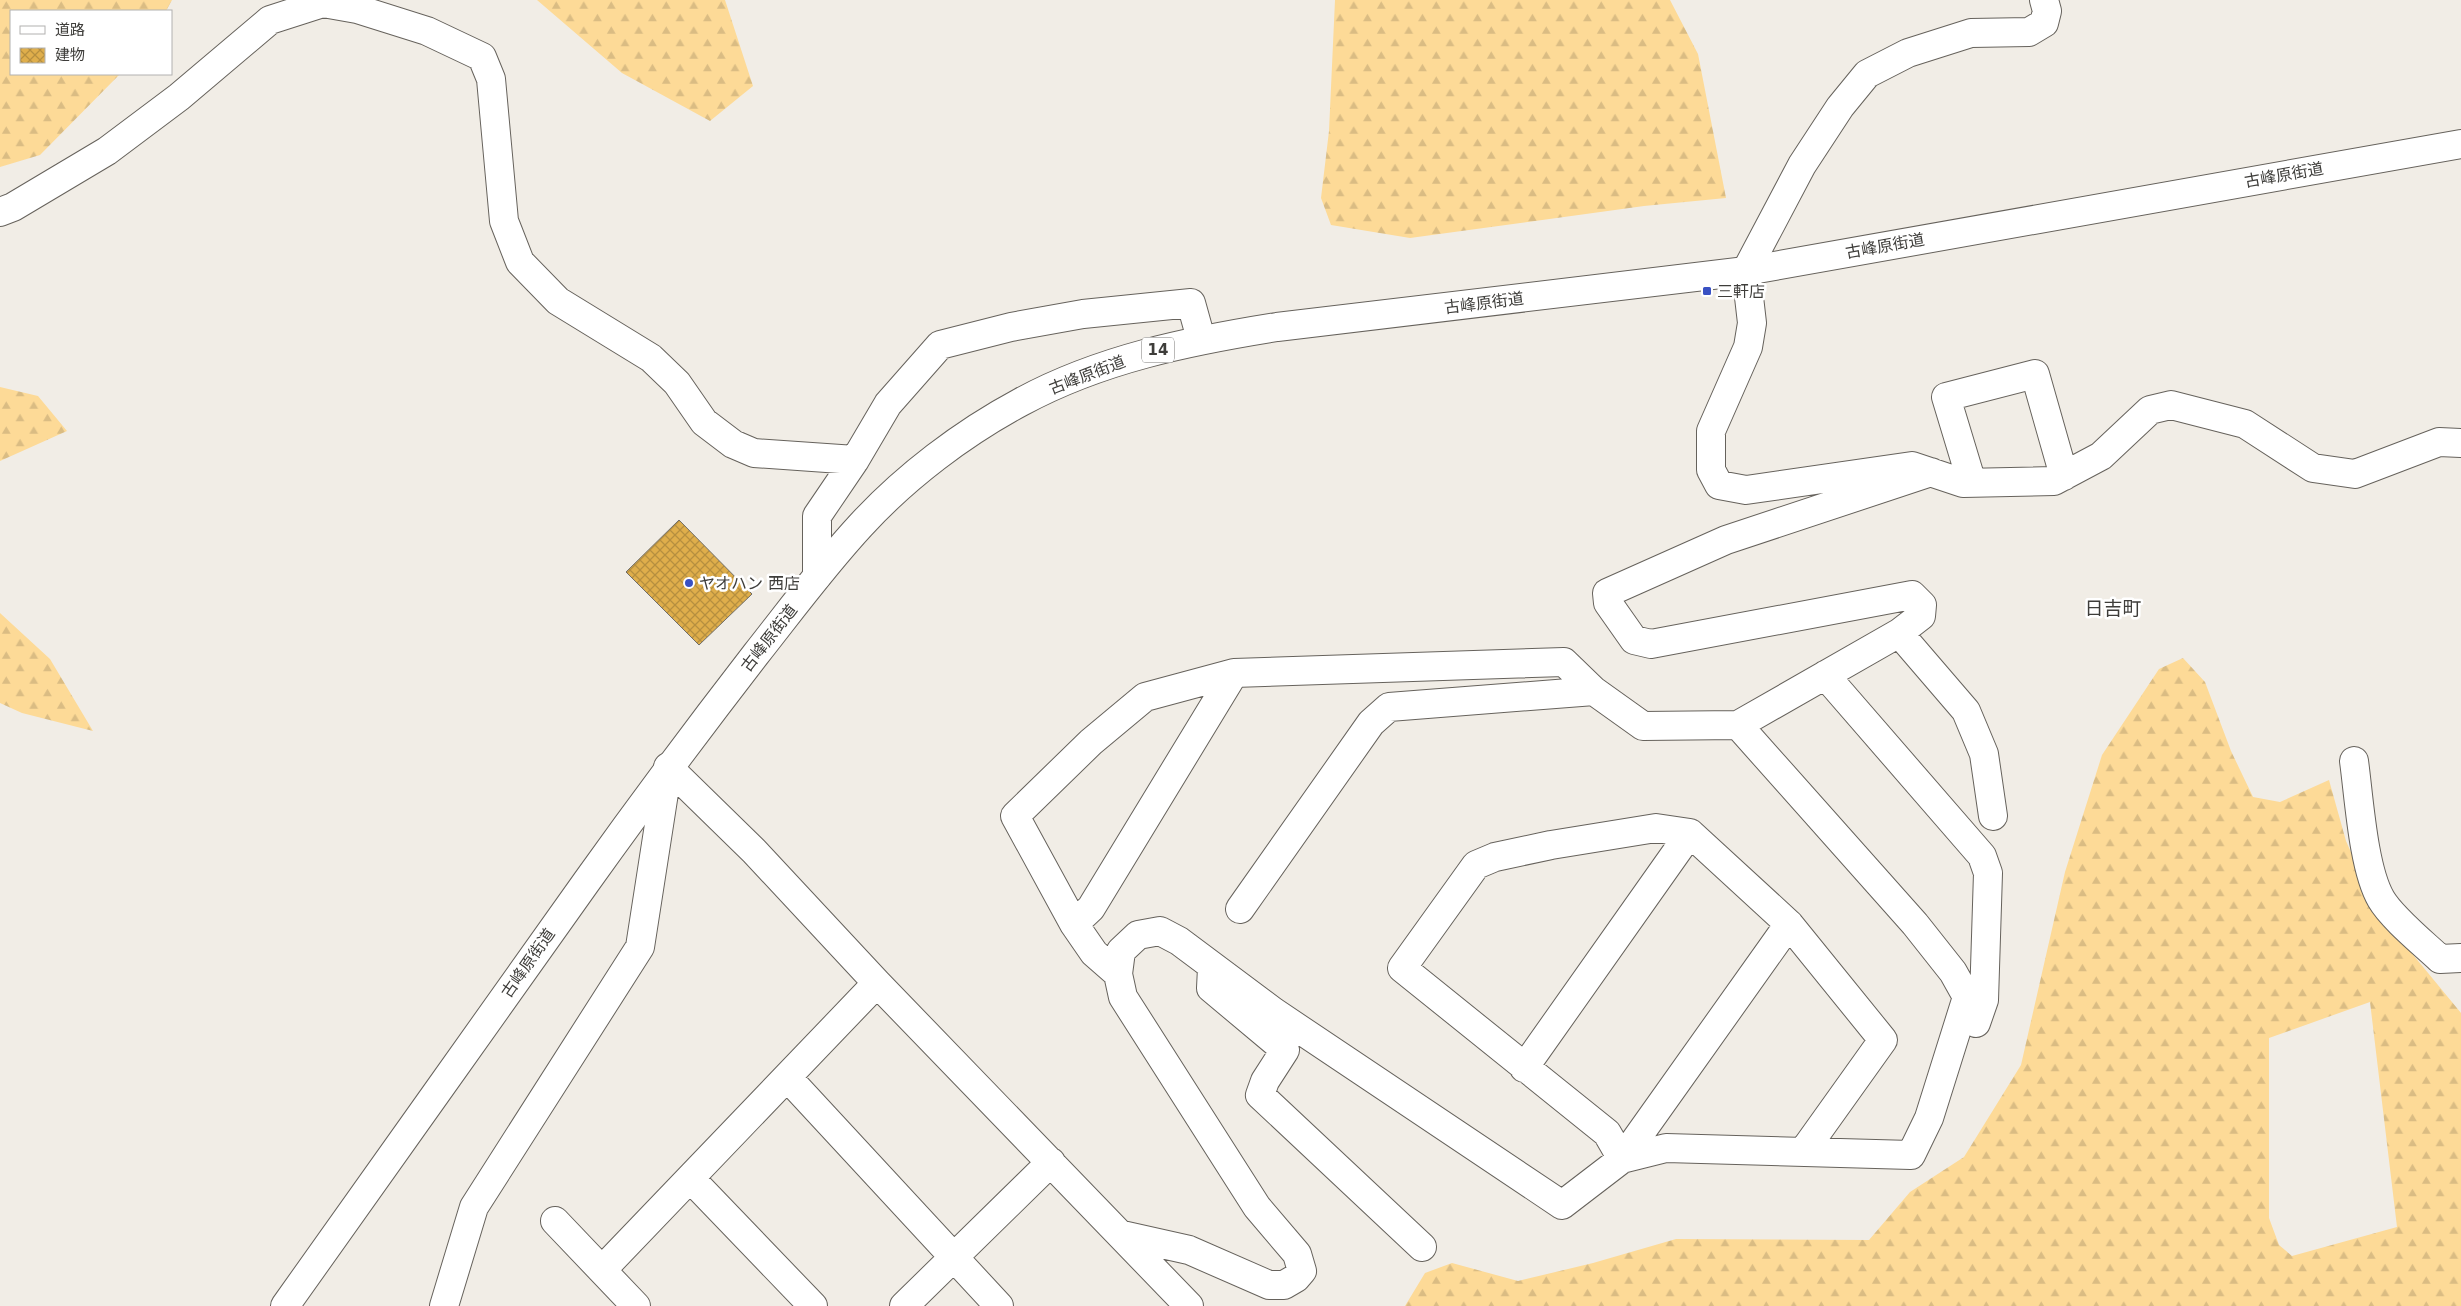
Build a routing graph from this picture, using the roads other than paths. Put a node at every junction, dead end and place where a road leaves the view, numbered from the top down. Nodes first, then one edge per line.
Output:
1 (2044, 0) edge
2 (2461, 144) edge
3 (0, 212) edge
4 (1746, 271) junction
5 (1201, 339) junction
6 (2461, 442) edge
7 (855, 460) junction
8 (1931, 472) junction
9 (2064, 476) junction
10 (1972, 483) junction
11 (817, 576) junction
12 (1899, 633) junction
13 (1234, 673) junction
14 (1825, 675) junction
15 (1594, 691) junction
16 (1738, 725) junction
17 (2354, 760) dead end
18 (668, 767) junction
19 (1992, 816) dead end
20 (1690, 833) junction
21 (1240, 909) dead end
22 (1074, 924) junction
23 (1789, 924) junction
24 (2461, 958) edge
25 (1213, 967) junction
26 (1118, 974) junction
27 (877, 983) junction
28 (1524, 1068) junction
29 (787, 1077) junction
30 (1932, 1106) junction
31 (1803, 1152) junction
32 (1622, 1159) junction
33 (1051, 1162) junction
34 (690, 1178) junction
35 (555, 1221) dead end
36 (1122, 1235) junction
37 (1422, 1247) dead end
38 (954, 1258) junction
39 (602, 1270) junction
40 (285, 1306) edge
41 (444, 1306) edge
42 (636, 1306) edge
43 (813, 1306) edge
44 (904, 1306) edge
45 (999, 1306) edge
46 (1189, 1306) edge

1 - 4 street
2 - 4 street, 古峰原街道 / 14
3 - 7 street
4 - 5 street, 古峰原街道 / 14
4 - 8 street
5 - 7 street
5 - 11 street, 古峰原街道 / 14
6 - 9 street
7 - 11 street
8 - 10 street
8 - 12 street
9 - 10 street
9 - 10 street
11 - 18 street, 古峰原街道 / 14
12 - 14 street
12 - 19 street
13 - 15 street
13 - 22 street
13 - 22 street
14 - 16 street
14 - 30 street
15 - 16 street
15 - 21 street
16 - 30 street
17 - 24 street
18 - 27 street
18 - 40 street, 古峰原街道 / 14
18 - 41 street
20 - 23 street
20 - 28 street
20 - 28 street
22 - 26 street
23 - 31 street
23 - 32 street
25 - 26 street
25 - 32 street
25 - 37 street
26 - 36 street
27 - 29 street
27 - 33 street
28 - 32 street
29 - 34 street
29 - 38 street
30 - 31 street
31 - 32 street
33 - 36 street
33 - 38 street
34 - 39 street
34 - 43 street
35 - 39 street
36 - 46 street
38 - 44 street
38 - 45 street
39 - 42 street

